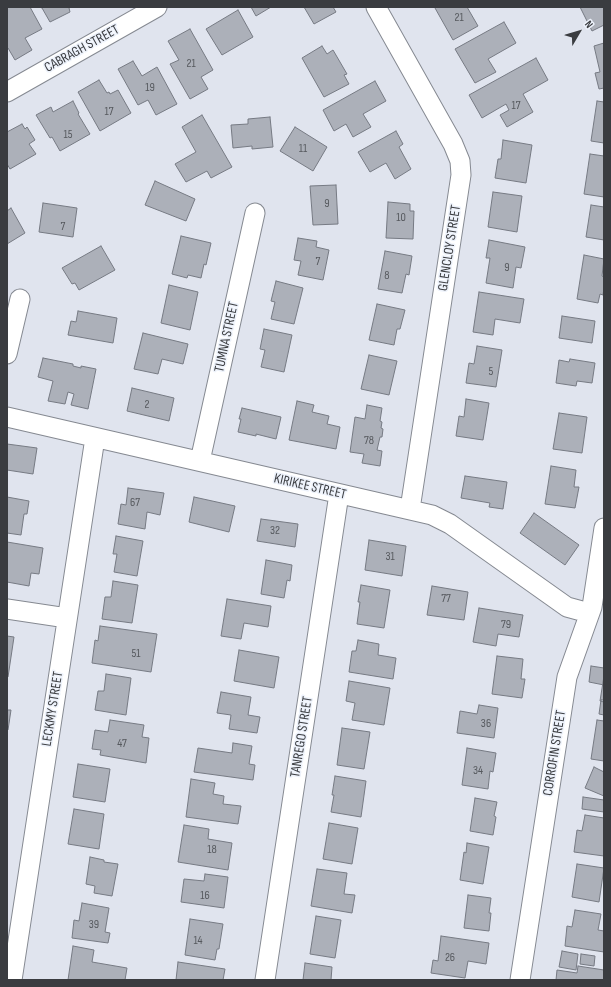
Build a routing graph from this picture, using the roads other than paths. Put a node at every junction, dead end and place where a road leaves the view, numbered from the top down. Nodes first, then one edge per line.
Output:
1 (157, 7) edge
2 (376, 7) edge
3 (7, 92) edge
4 (254, 213) dead end
5 (20, 299) dead end
6 (7, 354) edge
7 (7, 417) edge
8 (96, 438) junction
9 (200, 461) junction
10 (339, 494) junction
11 (410, 510) junction
12 (604, 528) edge
13 (7, 609) edge
14 (589, 614) junction
15 (67, 618) junction
16 (12, 980) edge
17 (265, 980) edge
18 (520, 980) edge

1 - 3 street, CABRAGH STREET
2 - 11 street, GLENCLOY STREET
4 - 9 street, TUMNA STREET
5 - 6 street
7 - 8 street, KIRIKEE STREET
8 - 9 street, KIRIKEE STREET
8 - 15 street, LECKMY STREET
9 - 10 street, KIRIKEE STREET
10 - 11 street, KIRIKEE STREET
10 - 17 street, TANREGO STREET
11 - 14 street, KIRIKEE STREET
12 - 14 street, CORROFIN STREET
13 - 15 street
14 - 18 street, CORROFIN STREET
15 - 16 street, LECKMY STREET

